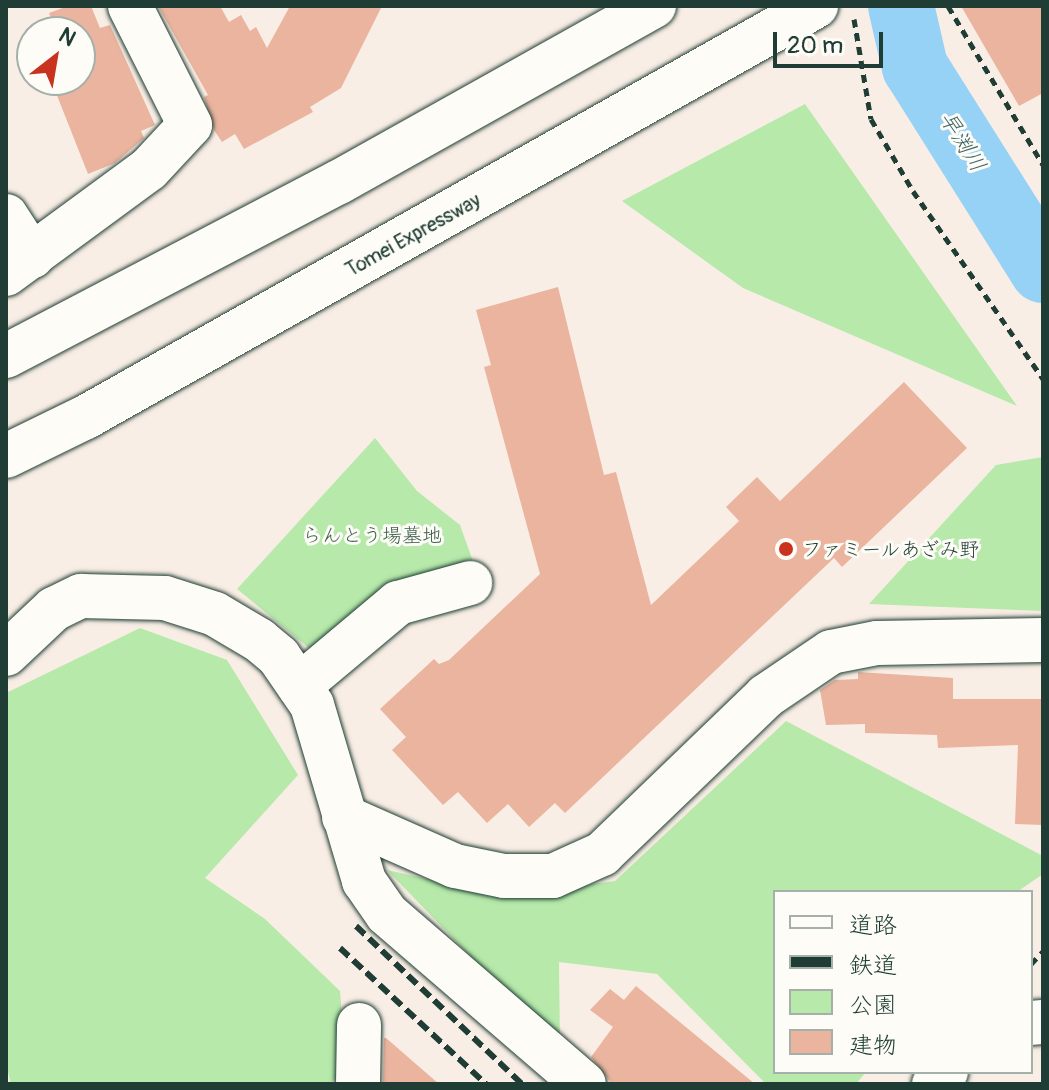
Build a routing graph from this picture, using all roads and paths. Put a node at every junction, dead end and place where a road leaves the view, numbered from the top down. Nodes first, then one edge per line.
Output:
1 (130, 6) edge
2 (654, 6) edge
3 (816, 6) edge
4 (851, 6) edge
5 (948, 6) edge
6 (1043, 165) edge
7 (6, 216) edge
8 (19, 265) edge
9 (6, 356) edge
10 (1043, 379) edge
11 (6, 456) edge
12 (470, 583) dead end
13 (1043, 640) edge
14 (6, 654) edge
15 (299, 686) junction
16 (344, 817) junction
17 (359, 1025) dead end
18 (358, 1084) edge
19 (584, 1084) edge

1 - 8 main road
2 - 9 main road
3 - 11 main road, Tomei Expressway
4 - 10 path
5 - 6 path
7 - 8 main road
12 - 15 main road
13 - 16 main road
14 - 15 main road
15 - 16 main road
16 - 19 main road
17 - 18 main road

